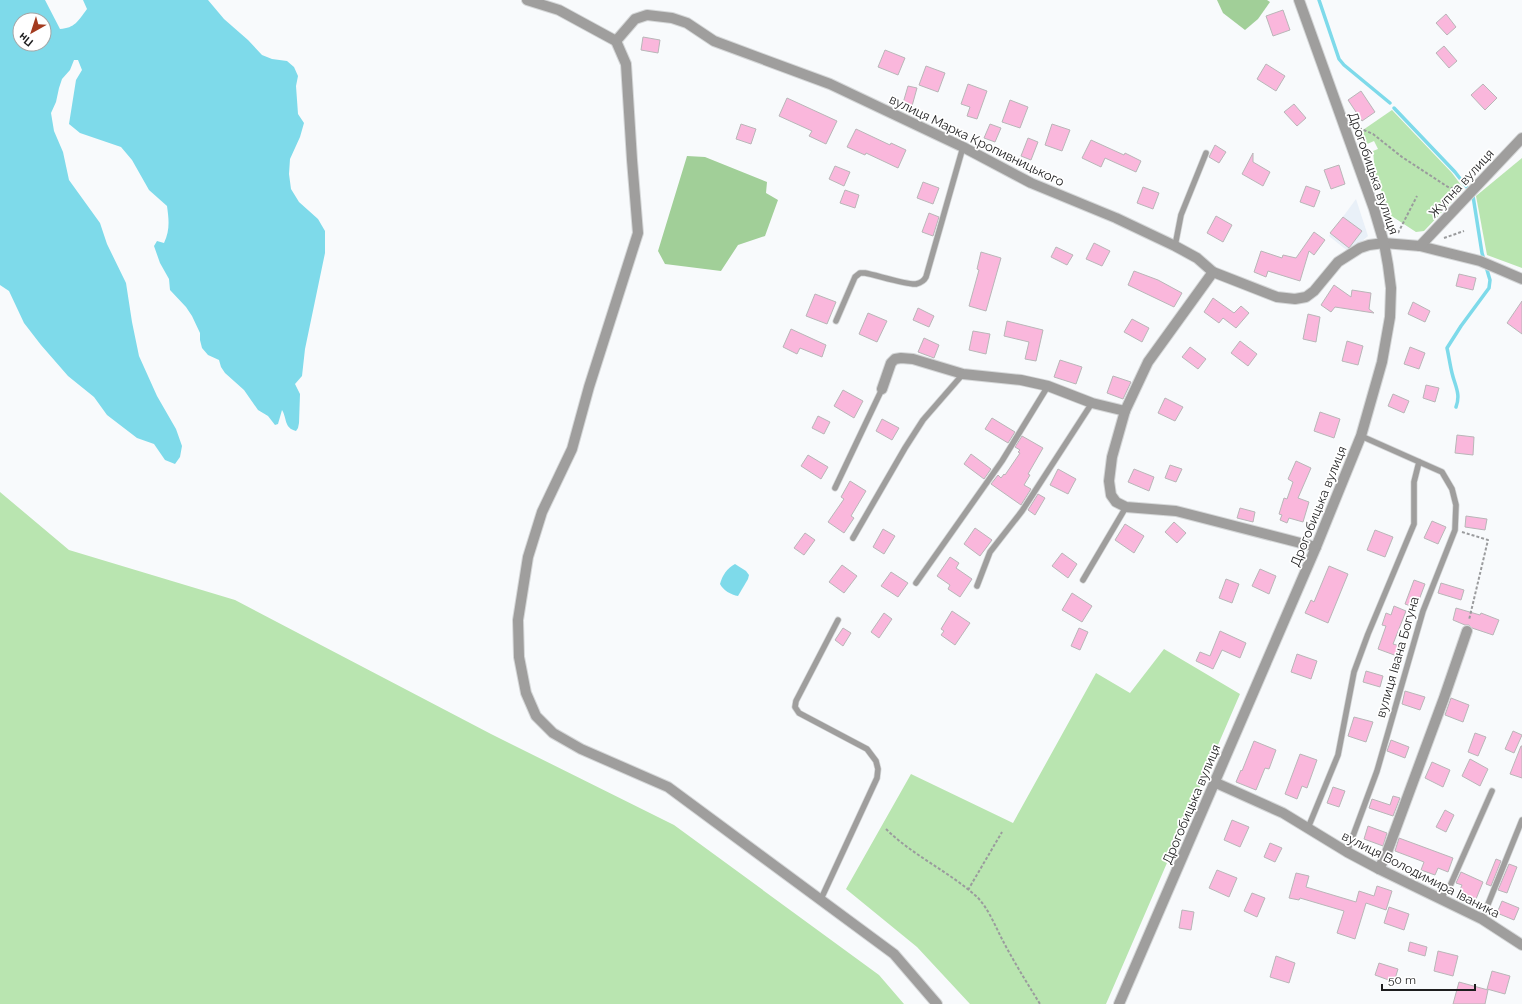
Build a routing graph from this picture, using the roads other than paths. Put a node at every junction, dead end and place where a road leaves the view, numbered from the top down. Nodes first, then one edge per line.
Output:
1 (527, 0) edge
2 (1299, 0) edge
3 (616, 42) junction
4 (1522, 138) edge
5 (963, 147) junction
6 (1206, 153) dead end
7 (1384, 243) junction
8 (1175, 246) junction
9 (1420, 246) junction
10 (1213, 272) junction
11 (1522, 279) edge
12 (836, 321) dead end
13 (963, 374) junction
14 (1048, 386) junction
15 (882, 389) joint
16 (1092, 403) junction
17 (1125, 411) junction
18 (1361, 436) junction
19 (1419, 462) junction
20 (835, 488) dead end
21 (1126, 507) junction
22 (853, 538) dead end
23 (1316, 547) junction
24 (1083, 580) dead end
25 (916, 583) dead end
26 (977, 586) dead end
27 (838, 620) dead end
28 (1466, 631) road end
29 (1214, 782) junction
30 (1492, 791) dead end
31 (1522, 820) edge
32 (1308, 828) junction
33 (1347, 852) junction
34 (1378, 869) junction
35 (821, 899) junction
36 (1440, 899) junction
37 (1482, 919) junction
38 (1522, 945) edge
39 (937, 1004) edge
40 (1119, 1004) edge

1 - 3 street
2 - 7 street, Дрогобицька вулиця
3 - 5 street, вулиця Марка Кропивницького
3 - 35 street
4 - 9 street, Жупна вулиця
5 - 8 street, вулиця Марка Кропивницького
5 - 12 lane
6 - 8 lane
7 - 9 street, вулиця Марка Кропивницького
7 - 10 street, вулиця Марка Кропивницького
7 - 18 street, Дрогобицька вулиця
8 - 10 street, вулиця Марка Кропивницького
9 - 11 street, вулиця Марка Кропивницького
10 - 17 street
13 - 14 street
13 - 15 street
13 - 22 lane
14 - 16 street
14 - 25 lane
15 - 20 lane
16 - 17 street
16 - 26 lane
17 - 21 street
18 - 19 lane
18 - 23 street, Дрогобицька вулиця
19 - 32 lane
19 - 33 lane, вулиця Івана Богуна
21 - 23 street
21 - 24 lane
23 - 29 street, Дрогобицька вулиця
27 - 35 lane
28 - 34 street
29 - 32 street, вулиця Володимира Іваника
29 - 40 street, Дрогобицька вулиця
30 - 36 lane
31 - 37 lane
32 - 33 street, вулиця Володимира Іваника
33 - 34 street, вулиця Володимира Іваника
34 - 36 street, вулиця Володимира Іваника
35 - 39 street
36 - 37 street, вулиця Володимира Іваника
37 - 38 street, вулиця Володимира Іваника

